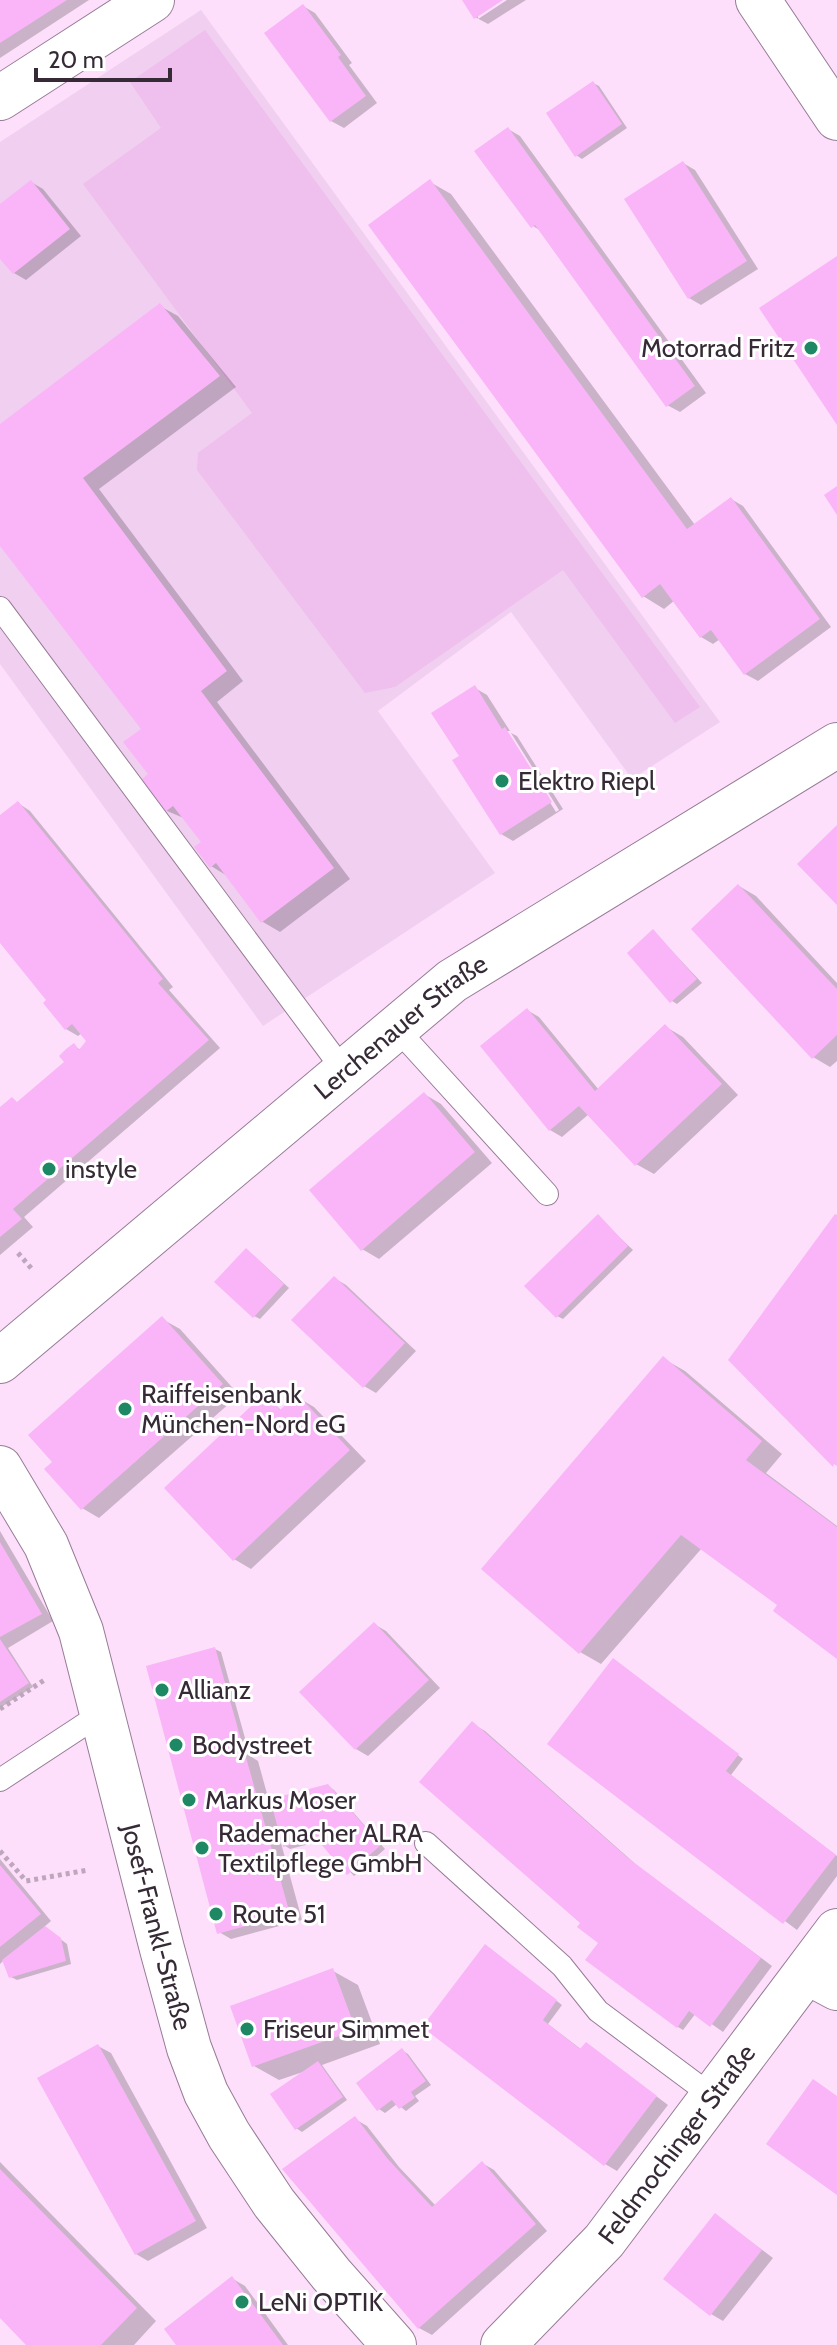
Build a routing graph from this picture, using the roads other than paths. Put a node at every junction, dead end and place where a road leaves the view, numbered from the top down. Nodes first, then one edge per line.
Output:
1 (152, 0) edge
2 (758, 0) edge
3 (0, 98) edge
4 (837, 118) edge
5 (0, 608) edge
6 (837, 745) edge
7 (396, 1028) junction
8 (344, 1071) junction
9 (547, 1194) dead end
10 (0, 1361) edge
11 (0, 1468) edge
12 (102, 1713) junction
13 (0, 1780) edge
14 (426, 1843) dead end
15 (837, 1931) edge
16 (822, 1980) edge
17 (712, 2096) junction
18 (394, 2345) edge
19 (503, 2345) edge

1 - 3 main road
2 - 4 main road
5 - 8 lane
6 - 7 main road, Lerchenauer Straße
7 - 8 main road, Lerchenauer Straße
7 - 9 lane
8 - 10 main road, Lerchenauer Straße
11 - 12 main road, Josef-Frankl-Straße
12 - 13 lane
12 - 18 main road, Josef-Frankl-Straße
14 - 17 lane
15 - 16 main road, Feldmochinger Straße
16 - 17 main road, Feldmochinger Straße
17 - 19 main road, Feldmochinger Straße

